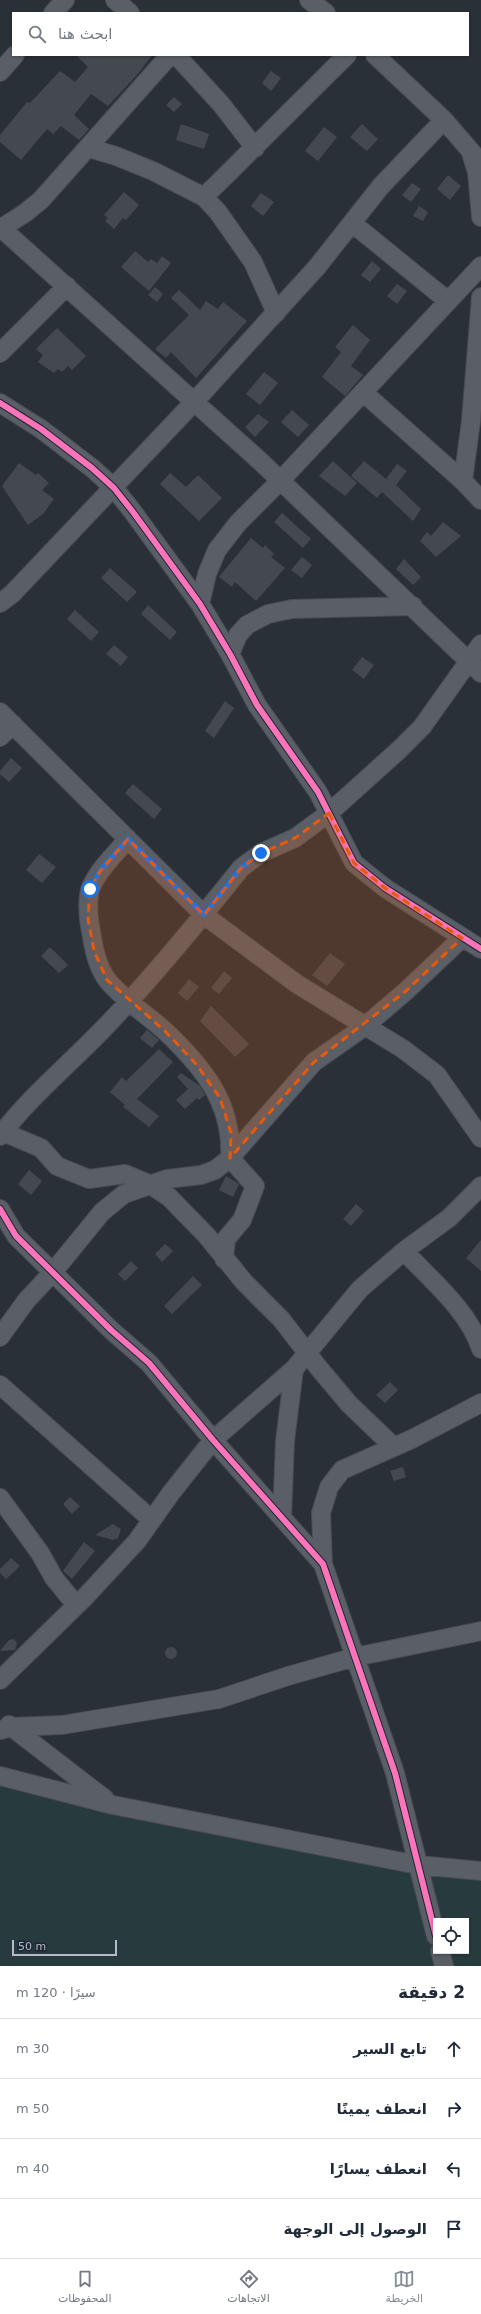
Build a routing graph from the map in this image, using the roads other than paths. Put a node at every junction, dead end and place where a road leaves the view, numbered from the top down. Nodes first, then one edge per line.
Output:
1 (65, 0) edge
2 (115, 0) edge
3 (309, 0) edge
4 (54, 12) edge
5 (129, 12) edge
6 (325, 12) edge
7 (169, 56) edge
8 (177, 56) edge
9 (346, 56) edge
10 (376, 56) edge
11 (444, 120) junction
12 (89, 148) junction
13 (255, 148) junction
14 (476, 157) edge
15 (204, 197) junction
16 (481, 217) edge
17 (352, 223) junction
18 (0, 228) edge
19 (481, 266) edge
20 (67, 286) junction
21 (481, 297) edge
22 (448, 301) junction
23 (276, 313) junction
24 (0, 353) edge
25 (364, 393) junction
26 (195, 401) junction
27 (0, 403) edge
28 (281, 480) junction
29 (463, 481) junction
30 (114, 488) junction
31 (481, 500) edge
32 (0, 603) edge
33 (200, 604) junction
34 (412, 606) junction
35 (481, 644) edge
36 (230, 654) junction
37 (475, 667) edge
38 (0, 712) edge
39 (13, 724) junction
40 (0, 737) edge
41 (329, 813) junction
42 (128, 839) junction
43 (204, 915) junction
44 (462, 938) junction
45 (481, 949) edge
46 (129, 1002) junction
47 (364, 1026) junction
48 (2, 1134) edge
49 (481, 1138) edge
50 (230, 1158) junction
51 (149, 1184) junction
52 (481, 1186) edge
53 (0, 1209) edge
54 (404, 1251) junction
55 (224, 1259) junction
56 (53, 1272) junction
57 (0, 1337) edge
58 (481, 1349) edge
59 (308, 1353) junction
60 (294, 1369) junction
61 (0, 1385) edge
62 (481, 1403) edge
63 (213, 1440) junction
64 (394, 1447) junction
65 (0, 1498) edge
66 (282, 1518) junction
67 (152, 1520) junction
68 (323, 1564) junction
69 (76, 1605) junction
70 (481, 1631) edge
71 (355, 1657) junction
72 (0, 1680) edge
73 (4, 1725) edge
74 (0, 1776) edge
75 (113, 1805) junction
76 (418, 1865) junction
77 (481, 1871) edge
78 (433, 1924) edge
79 (441, 1954) edge
80 (444, 1966) edge

1 - 4 street
2 - 5 street
3 - 6 street
7 - 12 street
8 - 13 street
9 - 13 street
10 - 11 street
11 - 14 street
11 - 17 street
12 - 15 street
12 - 18 street
13 - 15 street
14 - 16 street
15 - 23 street
17 - 22 street
17 - 23 street
18 - 20 street
19 - 22 street
20 - 24 street
20 - 26 street
21 - 29 street
22 - 25 street
23 - 26 street
25 - 28 street
25 - 29 street
26 - 28 street
26 - 30 street
27 - 30 street
28 - 33 street
28 - 34 street
29 - 31 street
30 - 32 street
30 - 33 street
33 - 36 street
34 - 36 street
34 - 37 street
35 - 37 street
36 - 41 street
37 - 41 street
38 - 39 street
39 - 40 street
39 - 42 street
41 - 43 street
41 - 44 street
42 - 43 street
42 - 46 street
43 - 46 street
43 - 47 street
44 - 45 street
44 - 47 street
46 - 48 street
46 - 50 street
47 - 49 street
47 - 50 street
48 - 51 street
50 - 51 street
50 - 55 street
51 - 55 street
51 - 56 street
52 - 54 street
53 - 56 street
54 - 58 street
54 - 59 street
55 - 59 street
56 - 57 street
56 - 63 street
59 - 60 street
59 - 64 street
60 - 63 street
60 - 66 street
61 - 67 street
62 - 64 street
63 - 66 street
63 - 67 street
64 - 68 street
65 - 69 street
66 - 68 street
67 - 69 street
68 - 71 street
69 - 72 street
70 - 71 street
71 - 73 street
71 - 76 street
73 - 75 street
74 - 75 street
75 - 76 street
76 - 77 street
76 - 78 street
79 - 80 street

